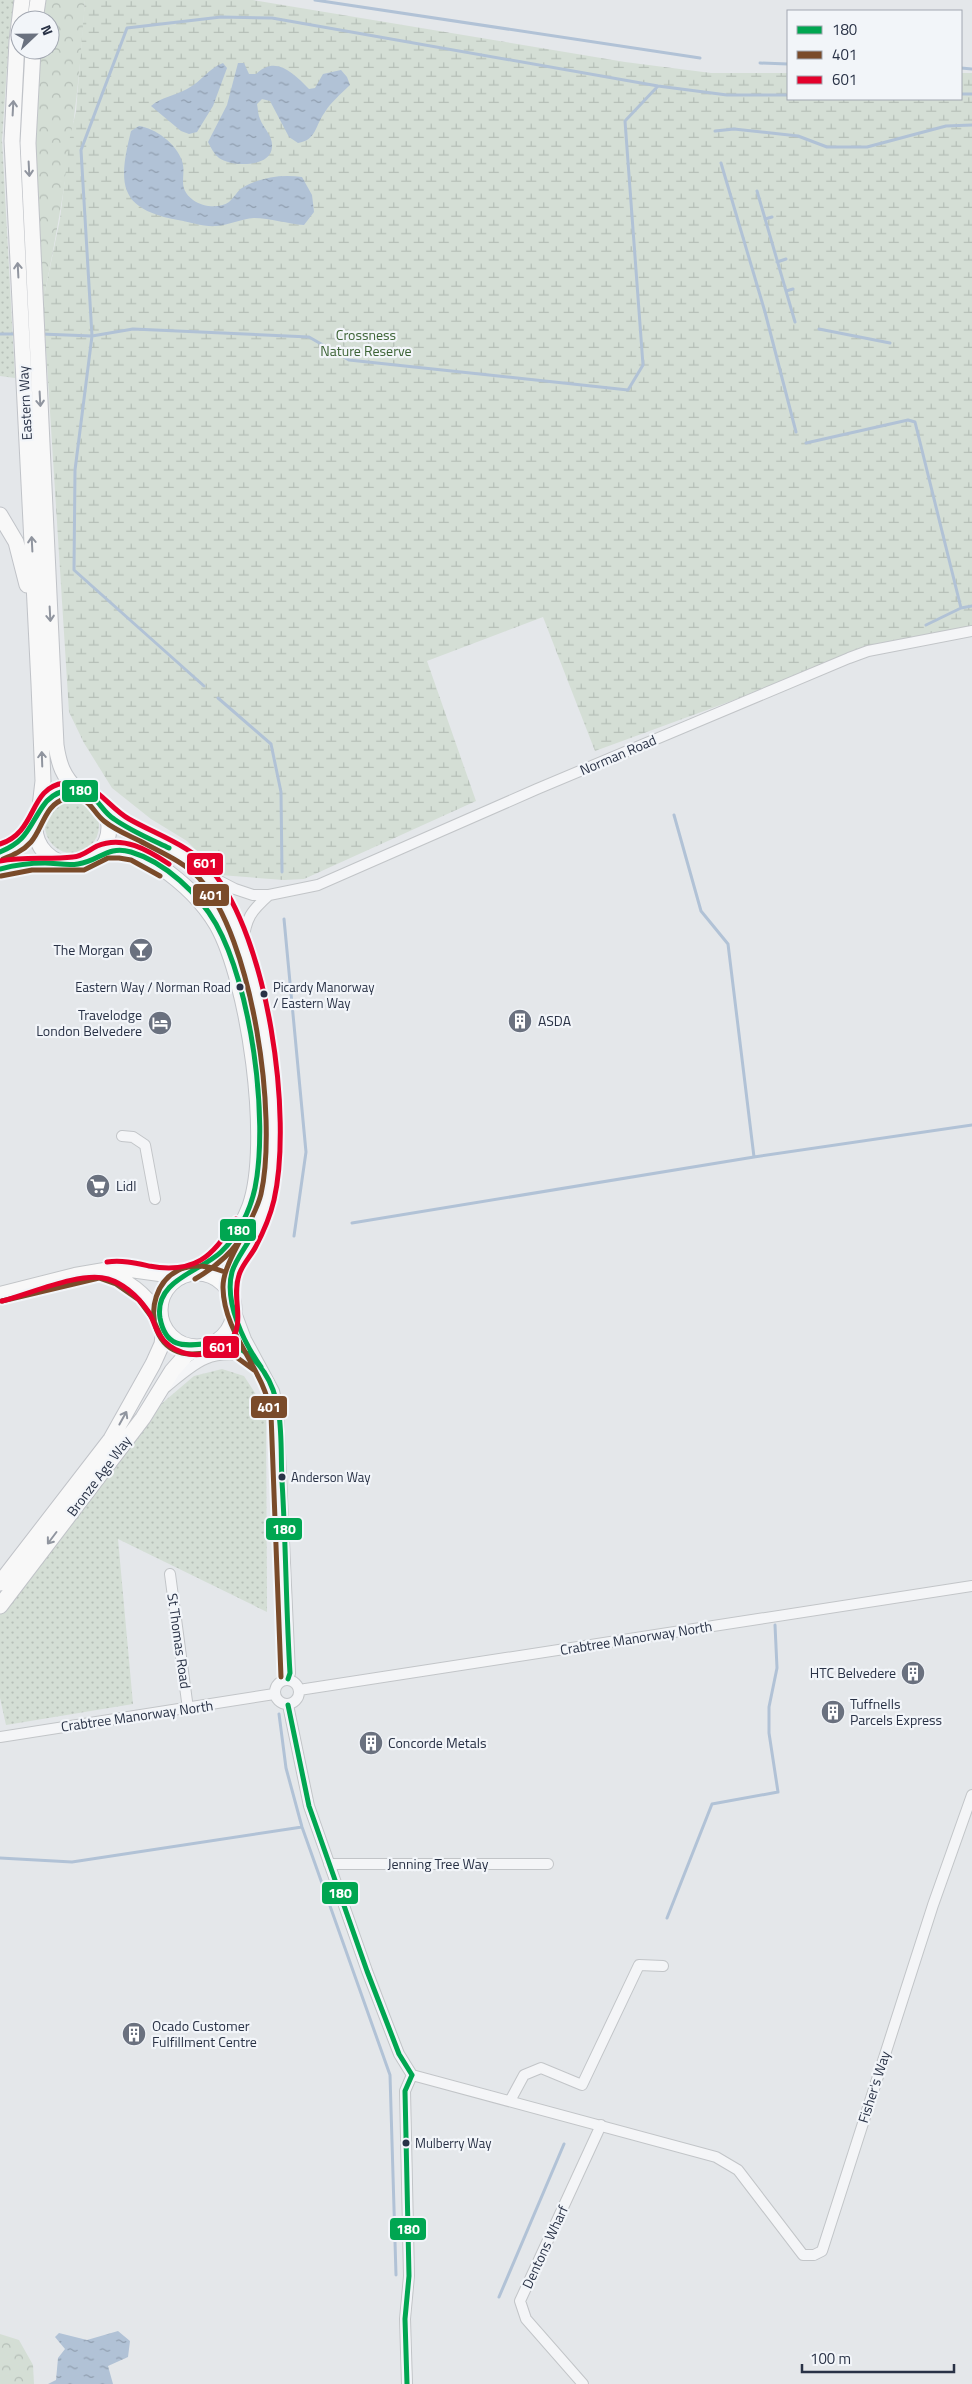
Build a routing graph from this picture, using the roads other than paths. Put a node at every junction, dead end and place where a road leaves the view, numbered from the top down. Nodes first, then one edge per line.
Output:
1 (22, 0) edge
2 (32, 60) edge
3 (0, 515) edge
4 (972, 631) edge
5 (39, 684) junction
6 (78, 790) junction
7 (40, 807) junction
8 (106, 813) junction
9 (35, 823) junction
10 (0, 852) edge
11 (99, 854) junction
12 (61, 863) junction
13 (0, 869) edge
14 (206, 874) junction
15 (276, 893) junction
16 (243, 946) junction
17 (122, 1136) dead end
18 (154, 1199) dead end
19 (98, 1270) junction
20 (186, 1275) junction
21 (230, 1292) junction
22 (0, 1294) edge
23 (234, 1308) junction
24 (162, 1321) junction
25 (205, 1346) junction
26 (247, 1356) junction
27 (258, 1364) junction
28 (157, 1395) junction
29 (170, 1574) dead end
30 (0, 1583) edge
31 (972, 1586) edge
32 (0, 1606) edge
33 (288, 1680) junction
34 (299, 1690) junction
35 (274, 1694) junction
36 (288, 1704) junction
37 (188, 1708) junction
38 (0, 1737) edge
39 (972, 1795) edge
40 (329, 1864) junction
41 (548, 1864) dead end
42 (663, 1966) dead end
43 (412, 2075) junction
44 (510, 2100) junction
45 (601, 2125) junction
46 (406, 2384) edge
47 (583, 2384) edge

5 -> 1 main road, Eastern Way
2 -> 6 main road, Eastern Way
3 - 5 main road
4 - 15 street, Norman Road
7 -> 5 main road, Eastern Way
6 - 7 main road
6 - 8 main road
7 - 9 main road
8 - 11 main road
8 - 14 main road
9 - 10 street
9 - 12 main road
11 - 12 main road
11 - 20 main road
12 - 13 street
14 - 15 street, Norman Road
14 - 16 main road
15 - 16 street
16 - 21 main road
17 - 18 street
19 - 20 main road
19 - 22 main road
19 - 24 main road
20 - 21 main road
20 - 24 main road
21 - 23 main road
23 - 25 main road
23 - 27 street
24 - 25 main road
30 -> 24 main road, Bronze Age Way
25 - 26 street
25 - 28 main road, Bronze Age Way
26 - 27 street
26 - 28 street
27 - 33 street
28 -> 32 main road, Bronze Age Way
29 - 37 street, St Thomas Road
31 - 34 street, Crabtree Manorway North
33 - 34 street
33 - 35 street
34 - 36 street
35 - 36 street
35 - 37 street, Crabtree Manorway North
36 - 40 street
37 - 38 street, Crabtree Manorway North
39 - 45 street, Fisher's Way
40 - 41 street, Jenning Tree Way
40 - 43 street
42 - 44 street
43 - 44 street
43 - 46 street
44 - 45 street
45 - 47 street, Dentons Wharf

